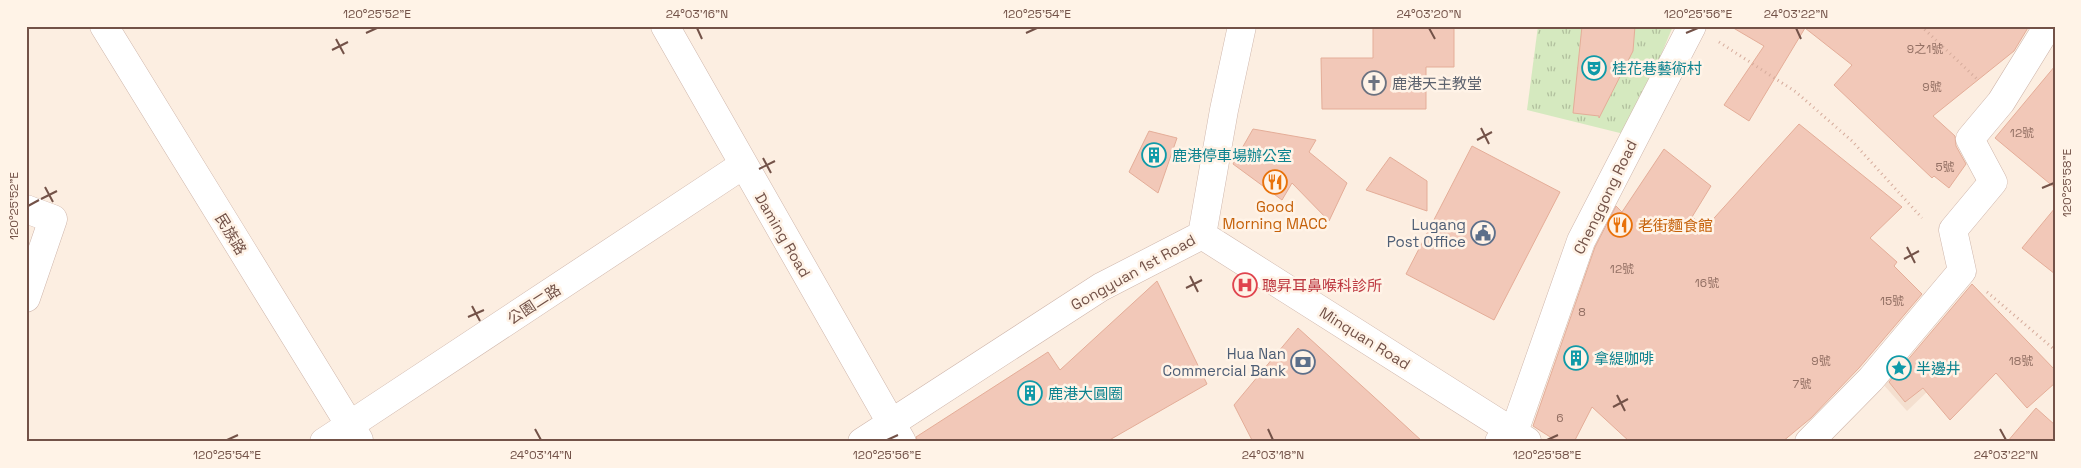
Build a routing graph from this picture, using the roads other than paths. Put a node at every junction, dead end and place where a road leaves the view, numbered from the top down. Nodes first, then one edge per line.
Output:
1 (104, 26) edge
2 (665, 26) edge
3 (1242, 26) edge
4 (1692, 26) edge
5 (2048, 26) edge
6 (744, 165) junction
7 (26, 209) edge
8 (1202, 235) junction
9 (26, 298) edge
10 (896, 432) edge
11 (354, 434) edge
12 (1514, 438) edge
13 (324, 442) edge
14 (862, 442) edge
15 (1810, 442) edge

1 - 11 street, 民族路
2 - 6 street, Daming Road
3 - 8 street, Gongyuan 1st Road
4 - 12 street, Chenggong Road
5 - 15 street
6 - 10 street, Daming Road
6 - 11 street, 公園二路
7 - 9 street
8 - 10 street, Gongyuan 1st Road
8 - 12 street, Minquan Road
10 - 14 street, Gongyuan 1st Road
11 - 13 street, 公園二路

